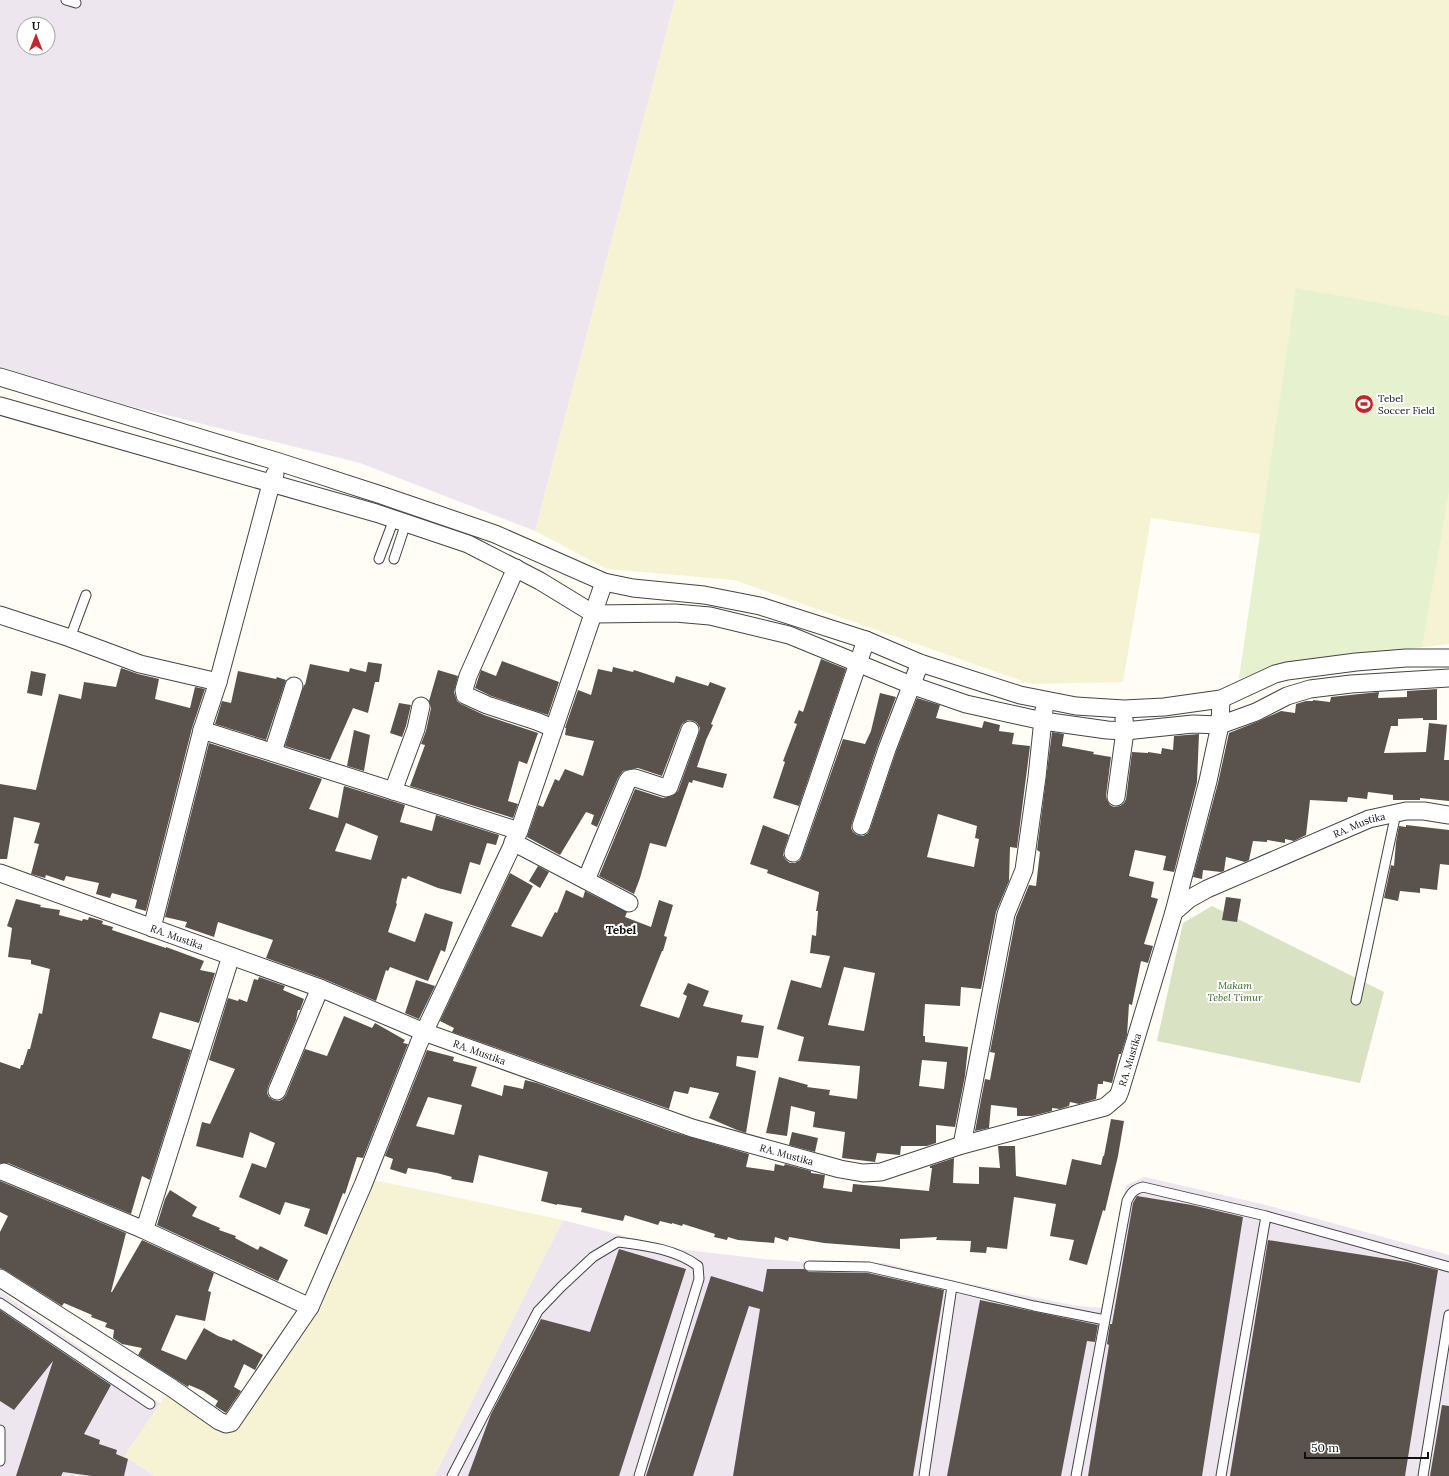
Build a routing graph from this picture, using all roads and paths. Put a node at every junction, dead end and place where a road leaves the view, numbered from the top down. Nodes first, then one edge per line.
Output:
1 (66, 0) edge
2 (76, 3) dead end
3 (0, 377) edge
4 (0, 406) edge
5 (276, 472) junction
6 (400, 521) junction
7 (380, 559) dead end
8 (394, 559) dead end
9 (516, 568) junction
10 (602, 586) junction
11 (86, 595) dead end
12 (595, 611) junction
13 (0, 615) edge
14 (70, 638) junction
15 (863, 651) junction
16 (1449, 658) edge
17 (1357, 673) junction
18 (916, 674) junction
19 (1449, 678) edge
20 (218, 682) junction
21 (294, 686) dead end
22 (421, 706) dead end
23 (1044, 711) junction
24 (1220, 713) junction
25 (1125, 720) junction
26 (553, 728) junction
27 (202, 730) junction
28 (690, 730) dead end
29 (273, 752) junction
30 (393, 790) junction
31 (1116, 797) dead end
32 (1396, 813) junction
33 (1449, 815) edge
34 (860, 826) dead end
35 (516, 837) junction
36 (794, 853) dead end
37 (0, 873) edge
38 (586, 880) junction
39 (628, 903) dead end
40 (1174, 912) junction
41 (152, 928) junction
42 (231, 956) junction
43 (320, 988) junction
44 (1356, 1000) dead end
45 (424, 1032) junction
46 (277, 1091) dead end
47 (962, 1145) junction
48 (4, 1172) dead end
49 (1266, 1216) junction
50 (142, 1229) junction
51 (810, 1266) dead end
52 (1449, 1267) edge
53 (0, 1278) edge
54 (952, 1286) junction
55 (0, 1303) edge
56 (310, 1307) junction
57 (1449, 1315) edge
58 (1105, 1320) junction
59 (150, 1404) dead end
60 (0, 1430) edge
61 (0, 1461) edge
62 (452, 1476) edge
63 (639, 1476) edge
64 (924, 1476) edge
65 (1076, 1476) edge
66 (1221, 1476) edge
67 (1423, 1476) edge

1 - 2 lane
3 - 5 street
4 - 5 street
5 - 6 street
5 - 10 street
5 - 20 street
6 - 7 lane
6 - 8 lane
6 - 9 street
9 - 12 street
9 - 26 street
10 - 12 street
10 - 15 street
11 - 14 lane
12 - 15 street
12 - 26 street
13 - 14 street
14 - 20 street
15 - 18 street
15 - 18 street
15 - 36 street
16 - 17 street
17 - 19 street
17 - 24 street
17 - 24 street
18 - 23 street
18 - 23 street
18 - 34 street
20 - 27 street
21 - 29 street
22 - 30 street
23 - 25 street
23 - 47 street
24 - 25 street
24 - 25 street
24 - 40 street
25 - 31 street
26 - 35 street
27 - 29 street
27 - 41 street
28 - 38 street
29 - 30 street
30 - 35 street
32 - 33 street, RA. Mustika
32 - 40 street, RA. Mustika
32 - 44 lane
35 - 38 street
35 - 45 street
37 - 41 street, RA. Mustika
38 - 39 street
40 - 47 street, RA. Mustika
41 - 42 street, RA. Mustika
42 - 43 street, RA. Mustika
42 - 50 street
43 - 45 street, RA. Mustika
43 - 46 street
45 - 47 street, RA. Mustika
45 - 56 street
48 - 50 street
49 - 52 lane
49 - 58 lane
49 - 66 lane
50 - 56 street
51 - 54 lane
53 - 56 street
54 - 58 lane
54 - 64 lane
55 - 59 lane
57 - 67 lane
58 - 65 lane
60 - 61 lane
62 - 63 lane

